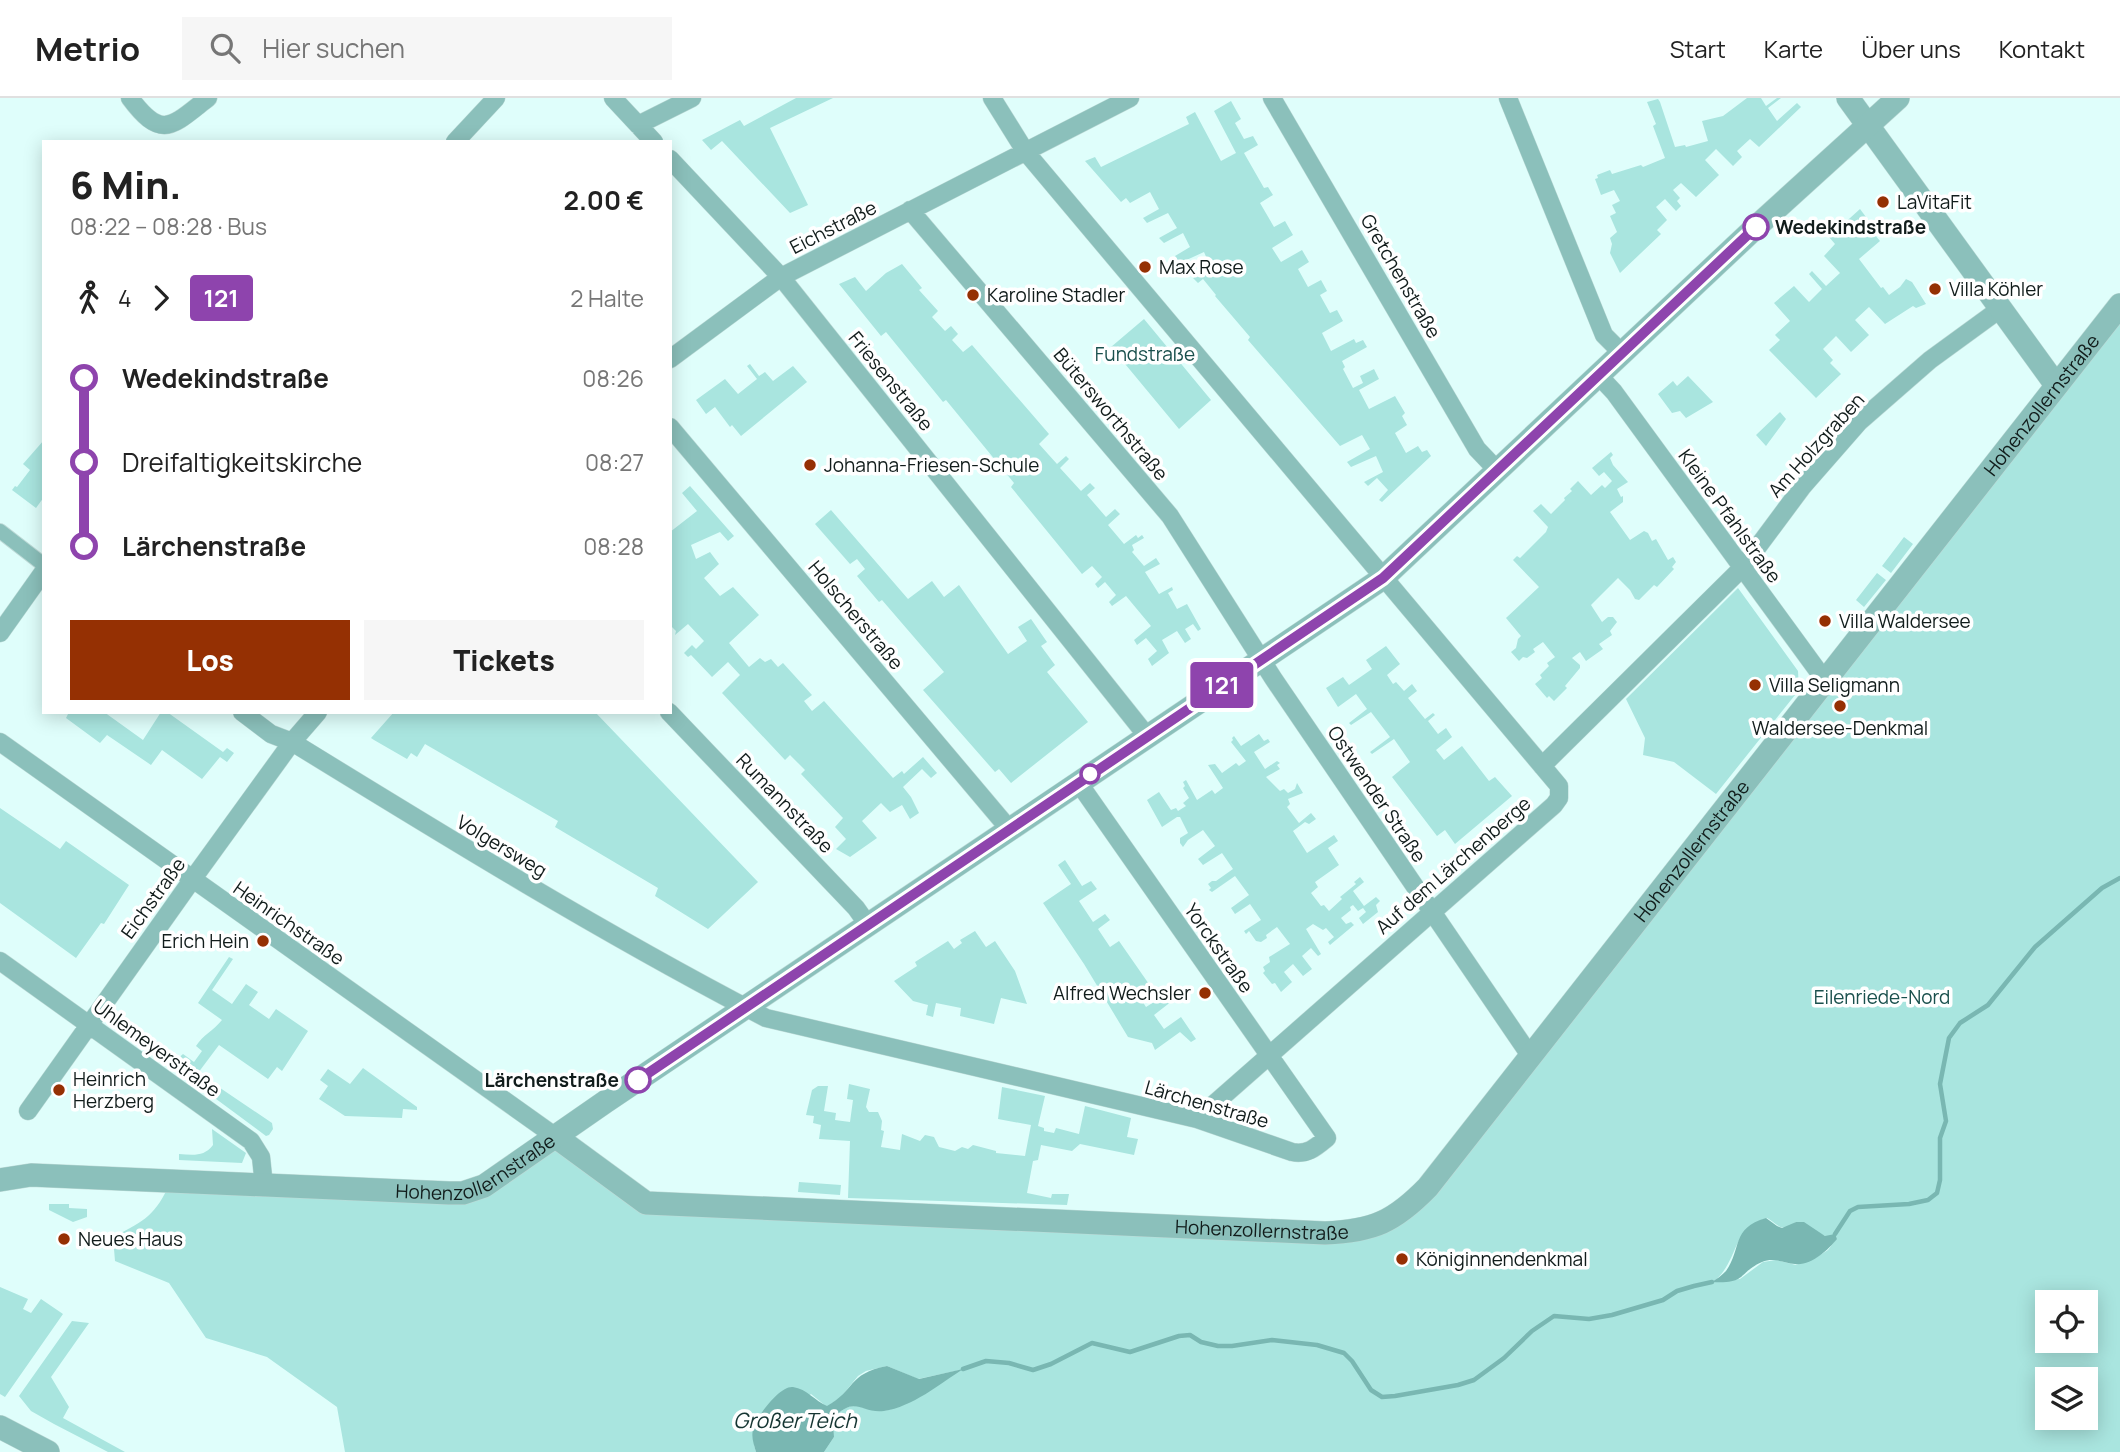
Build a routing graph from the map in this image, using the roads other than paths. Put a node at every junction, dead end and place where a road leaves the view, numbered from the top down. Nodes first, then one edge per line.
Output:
1 (130, 98) edge
2 (208, 98) edge
3 (496, 98) edge
4 (613, 98) edge
5 (692, 98) edge
6 (992, 98) edge
7 (1130, 98) edge
8 (1272, 98) edge
9 (1508, 98) edge
10 (1848, 98) edge
11 (1898, 98) edge
12 (638, 125) junction
13 (1868, 125) junction
14 (457, 140) edge
15 (652, 140) edge
16 (1025, 151) junction
17 (672, 161) edge
18 (910, 211) junction
19 (781, 277) junction
20 (2120, 305) edge
21 (2000, 309) junction
22 (1622, 354) junction
23 (672, 358) edge
24 (1599, 376) junction
25 (2056, 385) junction
26 (672, 429) edge
27 (1498, 471) junction
28 (0, 531) edge
29 (42, 563) edge
30 (1742, 568) junction
31 (42, 575) edge
32 (1383, 578) junction
33 (0, 633) edge
34 (1260, 659) junction
35 (1826, 682) junction
36 (245, 714) edge
37 (316, 714) edge
38 (671, 714) edge
39 (1147, 736) junction
40 (292, 742) junction
41 (0, 743) edge
42 (1542, 765) junction
43 (1078, 782) junction
44 (1010, 830) junction
45 (192, 880) junction
46 (1431, 912) junction
47 (868, 925) junction
48 (0, 961) edge
49 (745, 1007) junction
50 (88, 1024) junction
51 (1268, 1055) junction
52 (1531, 1057) junction
53 (28, 1111) dead end
54 (1197, 1119) junction
55 (556, 1137) junction
56 (1327, 1138) joint
57 (0, 1180) edge
58 (264, 1186) junction
59 (0, 1427) edge
60 (47, 1452) edge

1 - 2 street
3 - 14 street
4 - 12 street
5 - 12 street
6 - 16 street
7 - 16 street, Eichstraße
8 - 27 street, Gretchenstraße
9 - 22 street
10 - 13 street
11 - 13 street
12 - 15 street
13 - 21 street
13 - 22 street
16 - 18 street, Eichstraße
16 - 32 street
17 - 19 street, Friesenstraße
18 - 19 street, Eichstraße
18 - 34 street, Bütersworthstraße
19 - 23 street, Eichstraße
19 - 39 street, Friesenstraße
20 - 25 street, Hohenzollernstraße
21 - 25 street
21 - 30 street, Am Holzgraben
22 - 24 street
24 - 27 street
24 - 30 street, Kleine Pfahlstraße
25 - 35 street, Hohenzollernstraße
26 - 44 street, Holscherstraße
27 - 32 street
28 - 29 street
30 - 35 street, Kleine Pfahlstraße
30 - 42 street
31 - 33 street
32 - 34 street
32 - 42 street
34 - 39 street
34 - 46 street, Ostwender Straße
35 - 52 street, Hohenzollernstraße
36 - 40 street, Volgersweg
37 - 40 street, Eichstraße
38 - 47 street, Rumannstraße
39 - 43 street
40 - 45 street, Eichstraße
40 - 49 street, Volgersweg
41 - 45 street, Heinrichstraße
42 - 46 street, Auf dem Lärchenberge
43 - 44 street
43 - 51 street, Yorckstraße
44 - 47 street
45 - 50 street, Eichstraße
45 - 55 street, Heinrichstraße
46 - 51 street, Auf dem Lärchenberge
46 - 52 street, Ostwender Straße
47 - 49 street
48 - 50 street, Uhlemeyerstraße
49 - 54 street, Lärchenstraße
49 - 55 street
50 - 53 street, Eichstraße
50 - 58 street, Uhlemeyerstraße
51 - 54 street, Auf dem Lärchenberge
51 - 56 street, Yorckstraße
52 - 55 street, Hohenzollernstraße
54 - 56 street, Lärchenstraße
55 - 58 street, Hohenzollernstraße
57 - 58 street, Hohenzollernstraße
59 - 60 street

